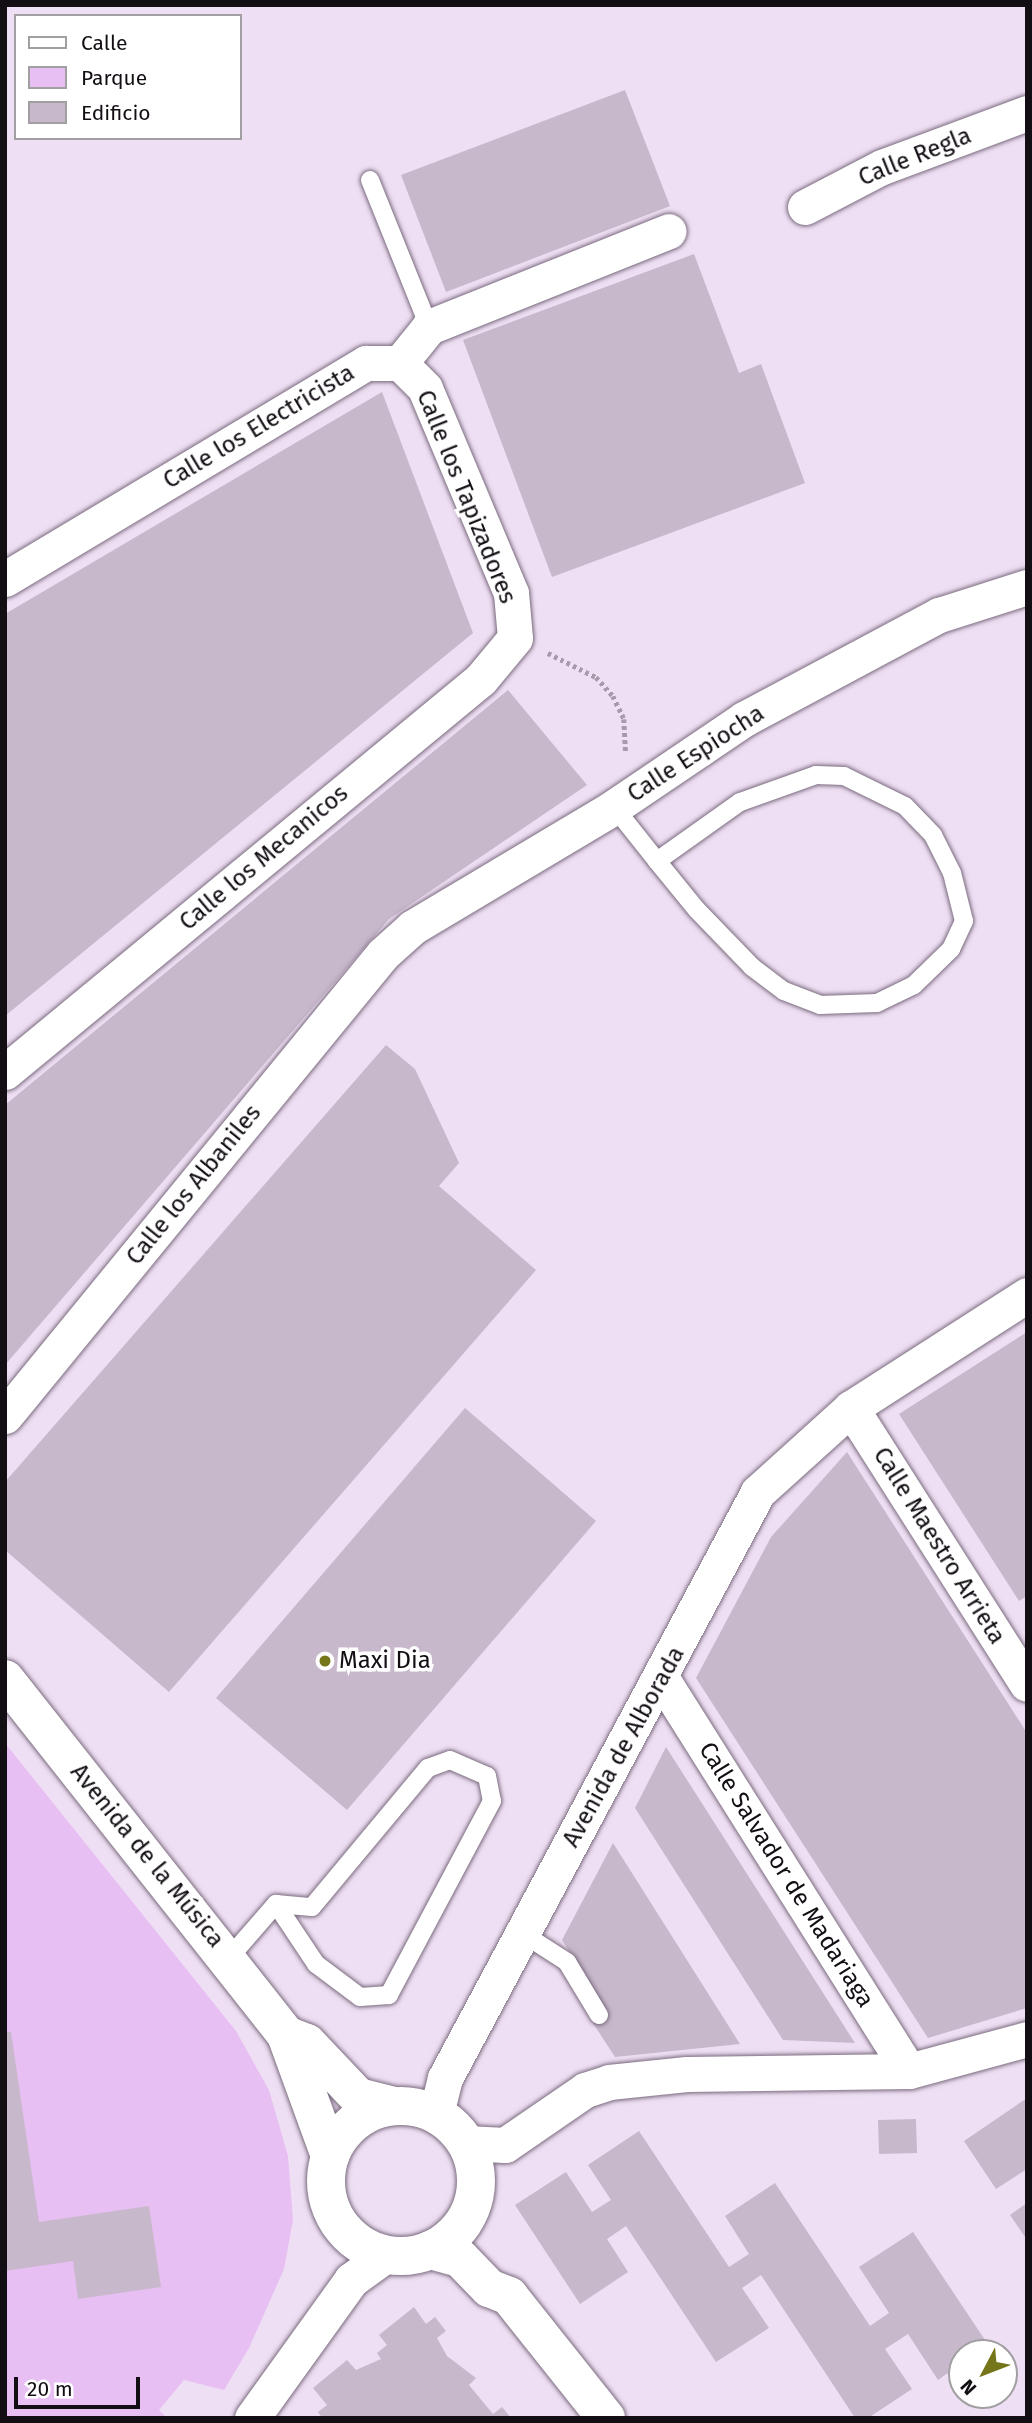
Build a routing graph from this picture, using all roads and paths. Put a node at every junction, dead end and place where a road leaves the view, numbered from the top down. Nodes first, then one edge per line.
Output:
1 (1027, 113) edge
2 (370, 180) dead end
3 (805, 207) dead end
4 (669, 231) dead end
5 (429, 327) junction
6 (400, 363) junction
7 (5, 579) edge
8 (1027, 587) edge
9 (515, 638) junction
10 (614, 807) junction
11 (657, 861) junction
12 (383, 954) joint
13 (5, 1072) edge
14 (1027, 1295) edge
15 (851, 1408) junction
16 (5, 1416) edge
17 (1016, 1645) edge
18 (5, 1679) edge
19 (662, 1679) junction
20 (1027, 1685) edge
21 (276, 1904) junction
22 (523, 1933) junction
23 (229, 1958) junction
24 (599, 2015) dead end
25 (286, 2035) junction
26 (1027, 2039) edge
27 (909, 2071) junction
28 (394, 2106) junction
29 (436, 2114) junction
30 (466, 2143) junction
31 (330, 2156) junction
32 (472, 2205) junction
33 (430, 2250) junction
34 (387, 2254) junction
35 (509, 2296) junction
36 (252, 2418) edge
37 (606, 2418) edge

1 - 3 street, Calle Regla
2 - 5 lane
4 - 5 street
5 - 6 street
6 - 7 street, Calle los Electricista
6 - 9 street, Calle los Tapizadores
8 - 10 street, Calle Espiocha
9 - 10 path
9 - 13 street, Calle los Mecanicos
10 - 11 lane
10 - 12 street, Calle Espiocha
11 - 11 lane
12 - 16 street, Calle los Albaniles
14 - 15 street, Avenida de Alborada
15 - 17 street, Calle Maestro Arrieta
15 - 19 street, Avenida de Alborada
17 - 20 street, Calle Maestro Arrieta
18 - 23 street, Avenida de la Música
19 - 22 street, Avenida de Alborada
19 - 27 street, Calle Salvador de Madariaga
21 - 21 lane
21 - 23 lane
22 - 24 lane
22 - 29 street, Avenida de Alborada
23 - 25 street, Avenida de la Música
25 - 28 street, Avenida de la Música
25 - 31 street, Avenida de la Música
26 - 27 street
27 - 30 street
28 - 29 street
28 - 31 street
29 - 30 street
30 - 32 street
31 - 34 street
32 - 33 street
32 - 35 street
33 - 34 street
33 - 35 street
34 - 36 street
35 - 37 street

